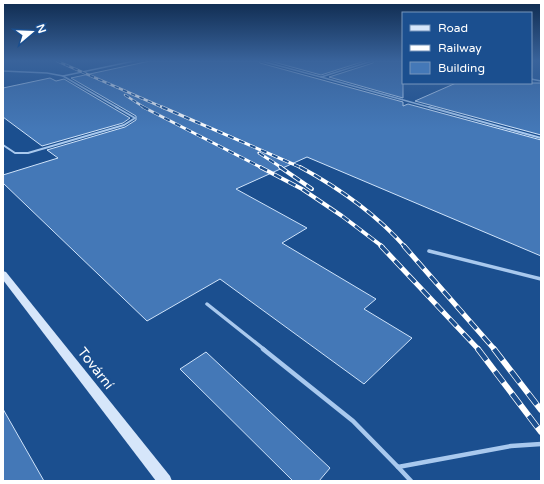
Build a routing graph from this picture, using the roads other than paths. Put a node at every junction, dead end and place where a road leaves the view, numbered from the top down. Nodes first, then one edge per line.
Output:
1 (76, 84) edge
2 (345, 84) edge
3 (541, 138) edge
4 (3, 145) edge
5 (429, 251) dead end
6 (3, 274) edge
7 (541, 279) edge
8 (207, 304) dead end
9 (541, 444) edge
10 (398, 467) junction
11 (164, 481) edge
12 (411, 481) edge

1 - 4 lane
2 - 3 lane
5 - 7 lane
6 - 11 street, Tovární
8 - 10 lane
9 - 10 lane
10 - 12 lane

